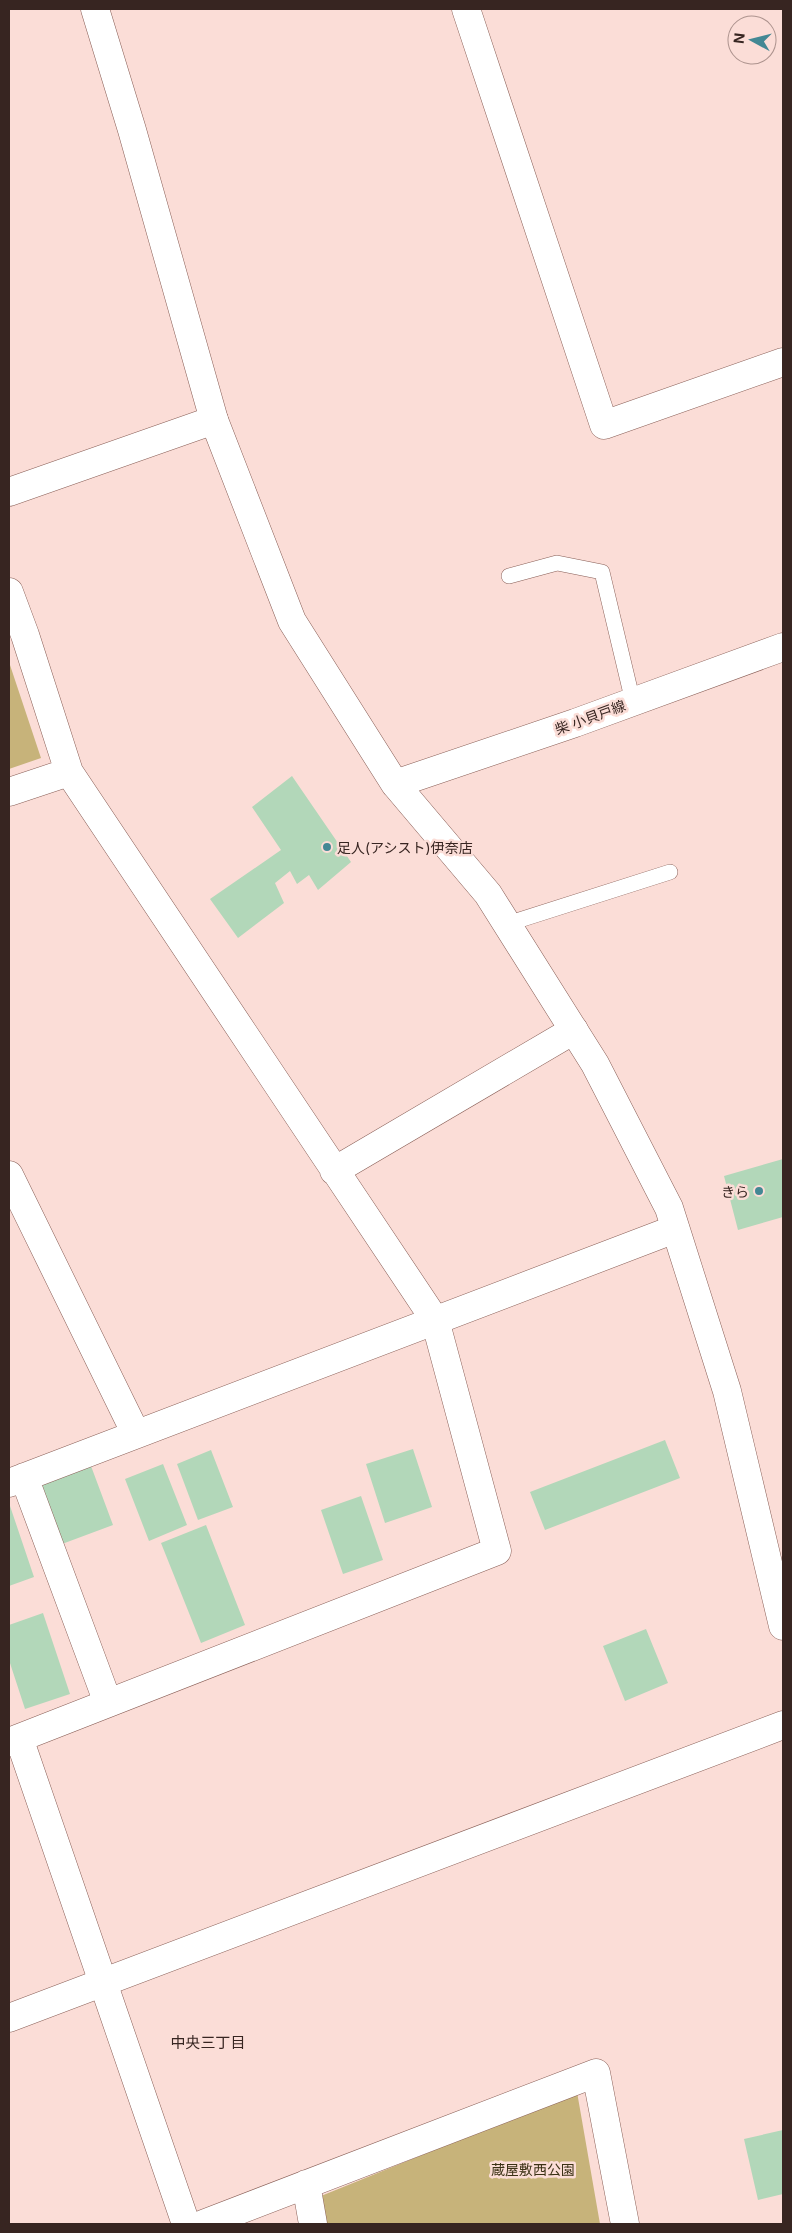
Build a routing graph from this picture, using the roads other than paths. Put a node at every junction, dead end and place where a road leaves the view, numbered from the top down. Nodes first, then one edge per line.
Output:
1 (95, 9) edge
2 (466, 9) edge
3 (783, 362) edge
4 (214, 420) junction
5 (9, 492) edge
6 (509, 576) dead end
7 (9, 592) edge
8 (783, 647) edge
9 (633, 702) junction
10 (69, 772) junction
11 (395, 784) junction
12 (9, 792) edge
13 (670, 872) dead end
14 (507, 924) junction
15 (574, 1030) junction
16 (334, 1171) junction
17 (9, 1176) edge
18 (675, 1229) junction
19 (435, 1320) junction
20 (136, 1434) junction
21 (16, 1480) edge
22 (783, 1626) edge
23 (108, 1703) junction
24 (783, 1725) edge
25 (14, 1740) edge
26 (103, 1981) junction
27 (9, 2018) edge
28 (306, 2184) junction
29 (186, 2224) edge
30 (203, 2224) edge
31 (313, 2224) edge
32 (625, 2224) edge

1 - 4 street
2 - 3 street
4 - 5 street
4 - 11 street
6 - 9 lane
7 - 10 street
8 - 9 street, 柴 小貝戸線
9 - 11 street, 柴 小貝戸線
10 - 12 street
10 - 16 street
11 - 14 street
13 - 14 lane
14 - 15 street
15 - 16 street
15 - 18 street
16 - 19 street
17 - 20 street
18 - 19 street
18 - 22 street
19 - 20 street
19 - 23 street
20 - 21 street
21 - 23 street
23 - 25 street
24 - 26 street
25 - 26 street
26 - 27 street
26 - 29 street
28 - 30 street
28 - 31 street
28 - 32 street

